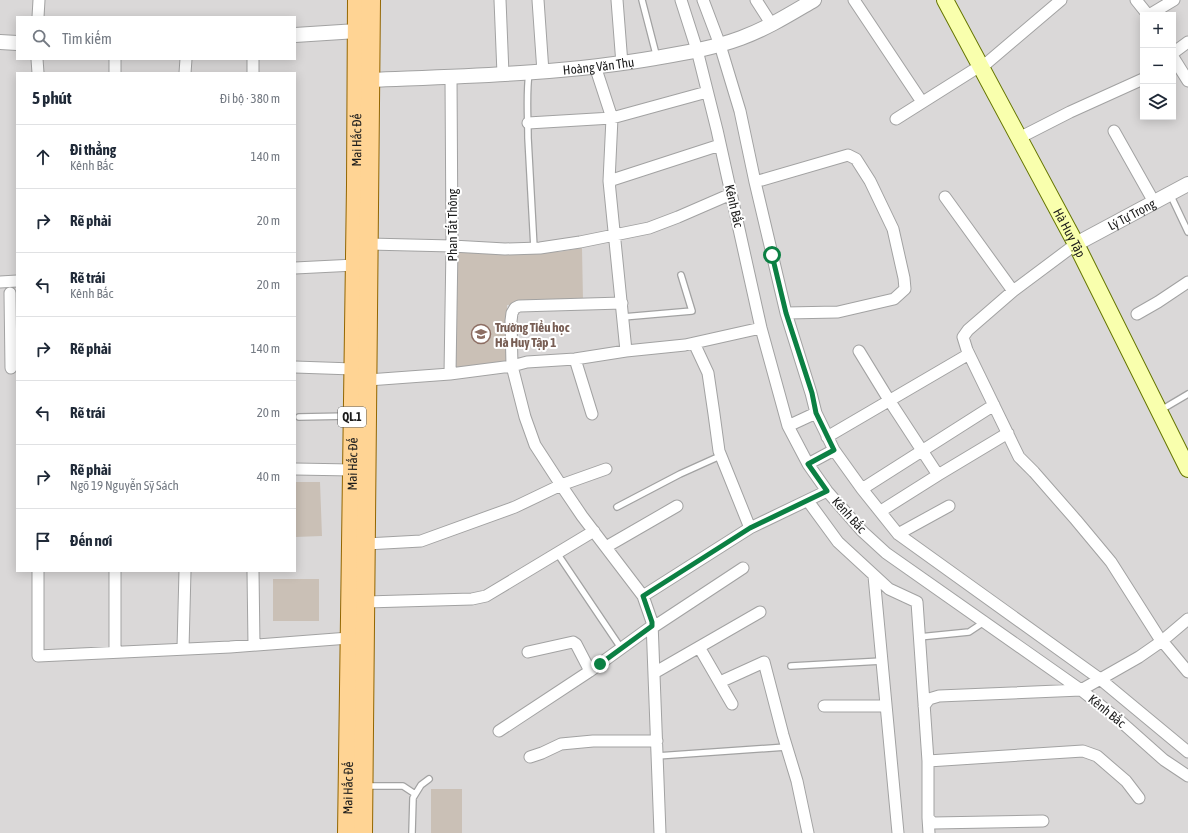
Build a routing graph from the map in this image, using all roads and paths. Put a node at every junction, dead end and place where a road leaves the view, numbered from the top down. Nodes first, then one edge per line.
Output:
1 (39, 0) edge
2 (357, 0) edge
3 (371, 0) edge
4 (500, 0) edge
5 (538, 0) edge
6 (617, 0) edge
7 (642, 0) edge
8 (681, 0) edge
9 (703, 0) edge
10 (756, 0) edge
11 (814, 0) edge
12 (854, 0) edge
13 (945, 0) edge
14 (1061, 0) edge
15 (1136, 0) edge
16 (1174, 0) edge
17 (1146, 12) edge
18 (1153, 12) edge
19 (38, 16) edge
20 (772, 25) junction
21 (356, 31) junction
22 (296, 35) edge
23 (0, 42) edge
24 (1188, 42) edge
25 (16, 43) edge
26 (720, 45) junction
27 (697, 50) junction
28 (1176, 51) edge
29 (656, 58) junction
30 (37, 60) edge
31 (115, 60) edge
32 (186, 60) edge
33 (253, 60) edge
34 (1176, 62) edge
35 (622, 64) junction
36 (595, 66) junction
37 (980, 67) junction
38 (38, 72) edge
39 (115, 72) edge
40 (185, 72) edge
41 (253, 72) edge
42 (536, 72) junction
43 (503, 74) junction
44 (451, 77) junction
45 (371, 80) junction
46 (1140, 80) edge
47 (1188, 80) edge
48 (707, 92) junction
49 (922, 102) junction
50 (612, 118) junction
51 (896, 119) dead end
52 (528, 123) junction
53 (1114, 131) dead end
54 (1019, 138) junction
55 (720, 145) junction
56 (609, 181) junction
57 (755, 182) junction
58 (1188, 184) edge
59 (363, 185) junction
60 (731, 194) junction
61 (1170, 194) junction
62 (945, 197) dead end
63 (1154, 202) junction
64 (1188, 232) edge
65 (615, 235) junction
66 (369, 244) junction
67 (1076, 244) junction
68 (452, 246) junction
69 (534, 248) junction
70 (355, 265) junction
71 (296, 268) edge
72 (682, 275) dead end
73 (16, 281) edge
74 (0, 282) edge
75 (1188, 282) edge
76 (1013, 291) junction
77 (9, 293) edge
78 (622, 303) junction
79 (786, 313) junction
80 (1136, 314) dead end
81 (623, 317) junction
82 (761, 328) junction
83 (694, 343) junction
84 (626, 351) junction
85 (859, 351) dead end
86 (969, 354) junction
87 (575, 359) junction
88 (512, 366) junction
89 (296, 367) edge
90 (9, 368) edge
91 (353, 369) junction
92 (450, 374) junction
93 (368, 380) junction
94 (1188, 394) edge
95 (889, 400) junction
96 (994, 406) junction
97 (1159, 411) junction
98 (816, 413) junction
99 (592, 414) dead end
100 (352, 416) junction
101 (300, 417) dead end
102 (788, 426) junction
103 (1008, 433) junction
104 (827, 437) junction
105 (834, 450) junction
106 (922, 451) junction
107 (720, 456) junction
108 (808, 464) junction
109 (296, 469) edge
110 (606, 469) dead end
111 (1188, 469) edge
112 (352, 470) junction
113 (938, 475) junction
114 (561, 485) junction
115 (862, 489) junction
116 (827, 491) junction
117 (808, 501) junction
118 (677, 506) dead end
119 (949, 506) dead end
120 (617, 507) dead end
121 (881, 511) junction
122 (750, 528) junction
123 (594, 531) junction
124 (898, 534) junction
125 (366, 544) junction
126 (606, 546) junction
127 (557, 554) junction
128 (744, 568) dead end
129 (38, 572) edge
130 (115, 572) edge
131 (185, 572) edge
132 (253, 572) edge
133 (874, 576) junction
134 (643, 596) junction
135 (366, 602) junction
136 (760, 612) dead end
137 (1188, 619) edge
138 (984, 622) junction
139 (652, 626) junction
140 (919, 637) junction
141 (349, 638) junction
142 (1162, 641) junction
143 (254, 645) junction
144 (699, 647) junction
145 (183, 648) junction
146 (621, 648) junction
147 (114, 652) junction
148 (528, 652) dead end
149 (882, 662) junction
150 (790, 666) dead end
151 (590, 671) junction
152 (1188, 672) edge
153 (654, 673) junction
154 (1100, 679) junction
155 (720, 682) junction
156 (1081, 690) junction
157 (732, 704) dead end
158 (824, 706) dead end
159 (886, 706) junction
160 (924, 706) junction
161 (499, 731) dead end
162 (657, 742) junction
163 (786, 747) junction
164 (1188, 752) edge
165 (657, 756) junction
166 (530, 757) dead end
167 (928, 761) junction
168 (1188, 776) edge
169 (429, 779) dead end
170 (364, 786) junction
171 (415, 794) junction
172 (1139, 798) dead end
173 (347, 808) junction
174 (928, 818) junction
175 (1043, 821) dead end
176 (334, 833) edge
177 (347, 833) edge
178 (363, 833) edge
179 (412, 833) edge
180 (660, 833) edge
181 (808, 833) edge
182 (898, 833) edge
183 (929, 833) edge

1 - 19 street
2 - 21 main road, Mai Hắc Đế / QL.1
3 - 45 main road, Mai Hắc Đế / QL.1
4 - 43 street
5 - 42 street
6 - 35 street
7 - 29 lane
8 - 27 street, Kênh Bắc
9 - 26 street, Kênh Bắc
10 - 20 street
11 - 20 street, Hoàng Văn Thụ
12 - 49 street
13 - 37 main road, Hà Huy Tập
14 - 37 street
15 - 17 street
16 - 18 street
20 - 26 street, Hoàng Văn Thụ
21 - 22 street
21 - 59 main road, Mai Hắc Đế / QL.1
23 - 25 street
24 - 28 street
26 - 27 street, Hoàng Văn Thụ
26 - 57 street, Kênh Bắc
27 - 29 street, Hoàng Văn Thụ
27 - 48 street, Kênh Bắc
29 - 35 street, Hoàng Văn Thụ
30 - 38 street
31 - 39 street
32 - 40 street
33 - 41 street
34 - 47 street
35 - 36 street, Hoàng Văn Thụ
36 - 42 street, Hoàng Văn Thụ
36 - 50 street
37 - 49 street
37 - 54 main road, Hà Huy Tập
42 - 43 street, Hoàng Văn Thụ
42 - 52 lane
43 - 44 street, Hoàng Văn Thụ
44 - 45 street, Hoàng Văn Thụ
44 - 68 street, Phan Tất Thông
45 - 59 main road, Mai Hắc Đế / QL.1
46 - 54 street
48 - 50 street
48 - 55 street, Kênh Bắc
49 - 51 street
50 - 52 street
50 - 56 street
52 - 69 lane
53 - 63 street
54 - 67 main road, Hà Huy Tập
55 - 56 street
55 - 60 street, Kênh Bắc
56 - 65 street
57 - 79 street, Kênh Bắc
57 - 79 street
58 - 61 street, Lý Tự Trọng
59 - 66 main road, Mai Hắc Đế / QL.1
59 - 70 main road, Mai Hắc Đế / QL.1
60 - 65 street
60 - 82 street, Kênh Bắc
61 - 63 street, Lý Tự Trọng
61 - 64 lane
62 - 76 street
63 - 67 street, Lý Tự Trọng
65 - 69 street
65 - 78 street
66 - 68 street
66 - 93 main road, Mai Hắc Đế / QL.1
67 - 76 street
67 - 97 main road, Hà Huy Tập
68 - 69 street
68 - 92 street, Phan Tất Thông
70 - 71 street
70 - 91 main road, Mai Hắc Đế / QL.1
72 - 81 lane
73 - 74 street
75 - 80 street
76 - 86 street
77 - 90 street
78 - 81 street
78 - 88 street
79 - 98 street, Kênh Bắc
81 - 84 street
82 - 83 street
82 - 102 street, Kênh Bắc
83 - 84 street
83 - 107 street
84 - 87 street
85 - 95 street
86 - 95 street
86 - 96 street
87 - 88 street
87 - 99 street
88 - 92 street
88 - 114 street
89 - 91 street
91 - 100 main road, Mai Hắc Đế / QL.1
92 - 93 street
93 - 125 main road, Mai Hắc Đế / QL.1
94 - 97 lane
95 - 104 street
95 - 106 street
96 - 103 street
96 - 106 street
97 - 111 main road, Hà Huy Tập
98 - 102 street
98 - 104 street, Kênh Bắc
100 - 101 lane
100 - 112 main road, Mai Hắc Đế / QL.1
102 - 108 street, Kênh Bắc
103 - 113 street
103 - 142 street
104 - 105 street, Kênh Bắc
105 - 108 street
105 - 115 street, Kênh Bắc
106 - 113 street
106 - 115 street
107 - 120 lane
107 - 122 street
108 - 116 street, Kênh Bắc
109 - 112 street
110 - 114 street
112 - 141 main road, Mai Hắc Đế / QL.1
113 - 121 street
114 - 123 street
114 - 125 street
115 - 121 street, Kênh Bắc
116 - 117 street
116 - 138 street, Kênh Bắc
117 - 122 street
117 - 133 street
118 - 126 street
119 - 124 street
121 - 124 street, Kênh Bắc
122 - 134 street
123 - 126 street
123 - 127 street
124 - 154 street, Kênh Bắc
125 - 135 main road, Mai Hắc Đế / QL.1
126 - 134 street
127 - 135 street
127 - 146 lane
128 - 139 street
129 - 147 street
130 - 147 street
131 - 145 street
132 - 143 street
133 - 140 street
133 - 149 street
134 - 139 street
135 - 170 main road, Mai Hắc Đế / QL.1
136 - 144 street
137 - 142 street
138 - 140 lane
138 - 156 street, Kênh Bắc
139 - 146 street
139 - 153 street
140 - 160 street
141 - 143 street
141 - 173 main road, Mai Hắc Đế / QL.1
142 - 152 street
142 - 154 street
143 - 145 street
144 - 153 street
144 - 155 street
145 - 147 street
146 - 151 street
148 - 151 street
149 - 150 lane
149 - 159 street
151 - 161 street
153 - 162 street
154 - 156 street
154 - 164 street, Kênh Bắc
155 - 157 street
155 - 163 street
156 - 160 street
156 - 168 street, Kênh Bắc
158 - 159 street
159 - 182 street
160 - 167 street
162 - 165 street
162 - 166 street
163 - 165 lane
163 - 181 street
165 - 180 street
167 - 172 street
167 - 174 street
169 - 171 lane
170 - 171 lane
170 - 178 main road, Mai Hắc Đế / QL.1
171 - 179 lane
173 - 176 main road
173 - 177 main road, Mai Hắc Đế / QL.1
174 - 175 street
174 - 183 street

